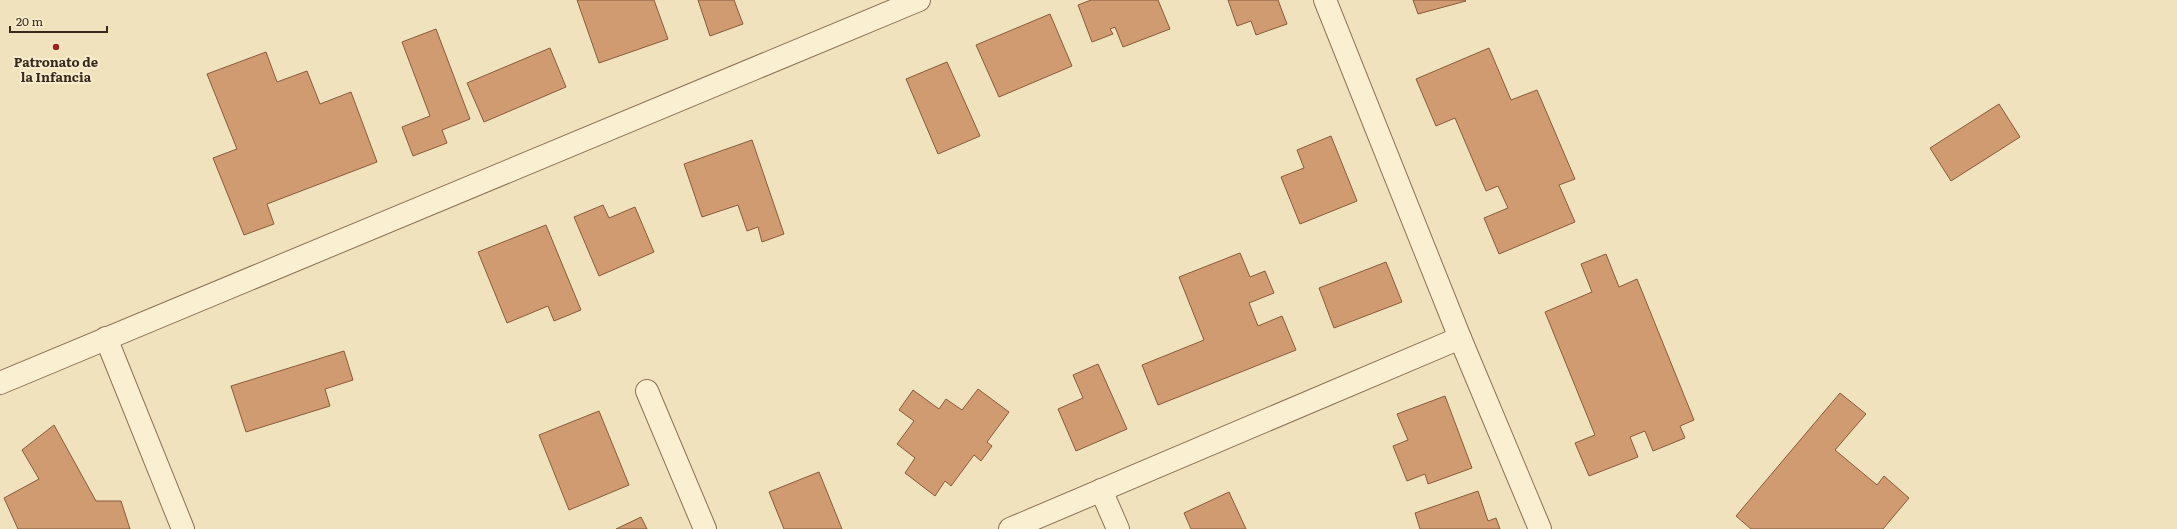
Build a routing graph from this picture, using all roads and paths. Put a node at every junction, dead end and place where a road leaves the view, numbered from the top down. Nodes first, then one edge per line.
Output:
1 (919, 0) edge
2 (1325, 0) edge
3 (106, 338) junction
4 (1460, 338) junction
5 (0, 383) edge
6 (647, 392) dead end
7 (1101, 490) junction
8 (183, 529) edge
9 (705, 529) edge
10 (1010, 529) edge
11 (1118, 529) edge
12 (1540, 529) edge

1 - 3 street
2 - 4 street
3 - 5 street
3 - 8 street
4 - 7 street
4 - 12 street
6 - 9 street
7 - 10 street
7 - 11 street

